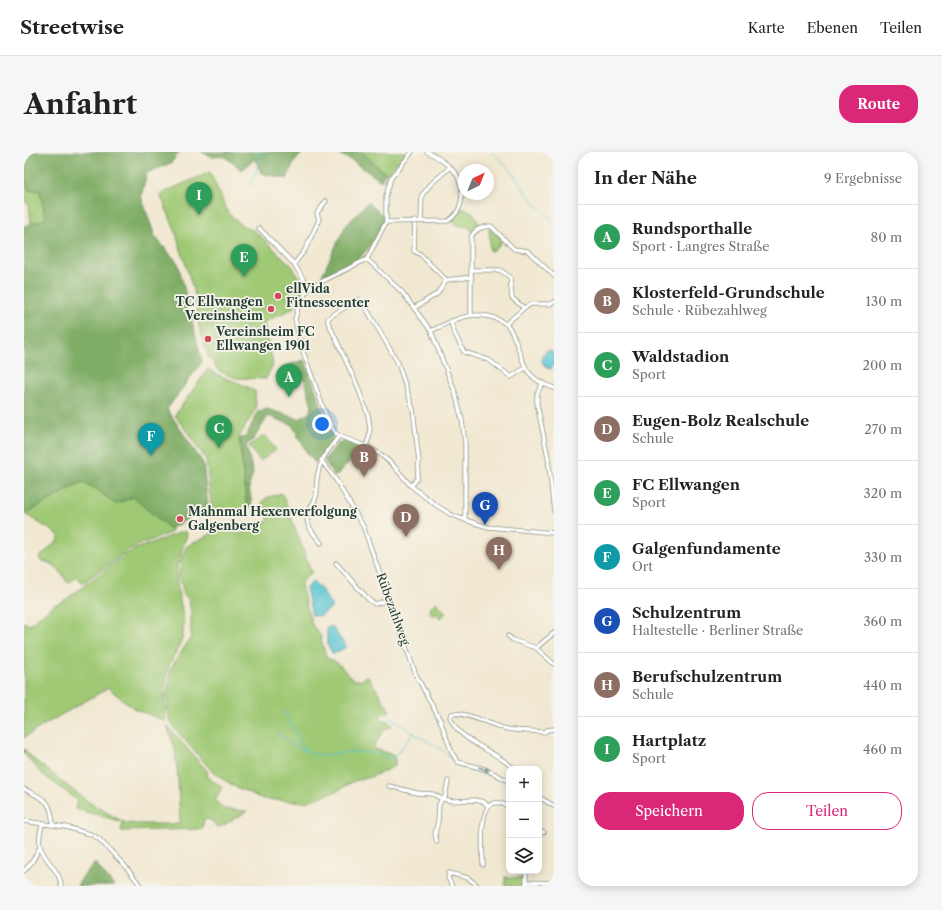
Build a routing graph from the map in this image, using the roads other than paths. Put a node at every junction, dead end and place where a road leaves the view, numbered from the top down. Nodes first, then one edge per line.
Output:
1 (412, 152) edge
2 (427, 152) edge
3 (449, 168) junction
4 (326, 200) dead end
5 (415, 221) junction
6 (421, 221) junction
7 (386, 222) junction
8 (259, 228) dead end
9 (367, 259) junction
10 (294, 264) junction
11 (471, 270) junction
12 (554, 276) edge
13 (472, 277) junction
14 (446, 280) junction
15 (309, 288) junction
16 (554, 302) edge
17 (414, 308) junction
18 (524, 308) junction
19 (471, 314) junction
20 (451, 321) junction
21 (507, 323) junction
22 (431, 331) junction
23 (525, 368) junction
24 (542, 384) junction
25 (554, 388) edge
26 (339, 436) junction
27 (366, 446) junction
28 (321, 460) junction
29 (412, 486) junction
30 (554, 511) edge
31 (465, 520) junction
32 (554, 533) edge
33 (321, 543) dead end
34 (336, 563) dead end
35 (389, 600) junction
36 (554, 633) edge
37 (508, 636) dead end
38 (536, 648) junction
39 (554, 664) edge
40 (554, 729) edge
41 (510, 766) edge
42 (506, 780) edge
43 (448, 781) dead end
44 (389, 786) dead end
45 (24, 789) edge
46 (442, 799) junction
47 (542, 799) edge
48 (488, 806) junction
49 (506, 806) edge
50 (554, 806) edge
51 (24, 822) edge
52 (42, 824) junction
53 (53, 825) junction
54 (437, 842) dead end
55 (40, 847) junction
56 (483, 864) dead end
57 (24, 871) edge
58 (554, 883) edge
59 (526, 884) edge
60 (61, 886) edge
61 (141, 886) edge
62 (452, 886) edge
63 (478, 886) edge

1 - 7 street
2 - 3 street
3 - 6 street
3 - 6 street
4 - 10 street
5 - 6 street
5 - 7 street
5 - 14 street
7 - 9 street
8 - 10 street
9 - 15 street
9 - 17 street
10 - 15 street
11 - 12 street
11 - 13 street
11 - 18 street
13 - 14 street
13 - 19 street
14 - 17 street
15 - 26 street
16 - 18 street
17 - 22 street
18 - 21 street
19 - 20 street
19 - 21 street
20 - 22 street
20 - 23 street
21 - 23 street
22 - 31 street
23 - 24 street
24 - 25 street
24 - 30 street
26 - 27 street
26 - 28 street
27 - 29 street
27 - 29 street
28 - 33 street
28 - 35 street, Rübezahlweg
29 - 31 street
31 - 32 street
34 - 35 street
35 -> 42 street, Rübezahlweg
36 - 38 street
37 - 38 street
38 - 39 street
40 - 41 street
43 - 46 street
44 - 46 street
45 - 53 street
46 - 48 street
46 - 54 street
47 - 50 street
48 - 49 street
48 - 56 street
51 - 52 street
52 - 53 street
52 - 55 street
53 - 61 street
55 - 57 street
55 - 60 street
58 - 59 street
62 - 63 street

